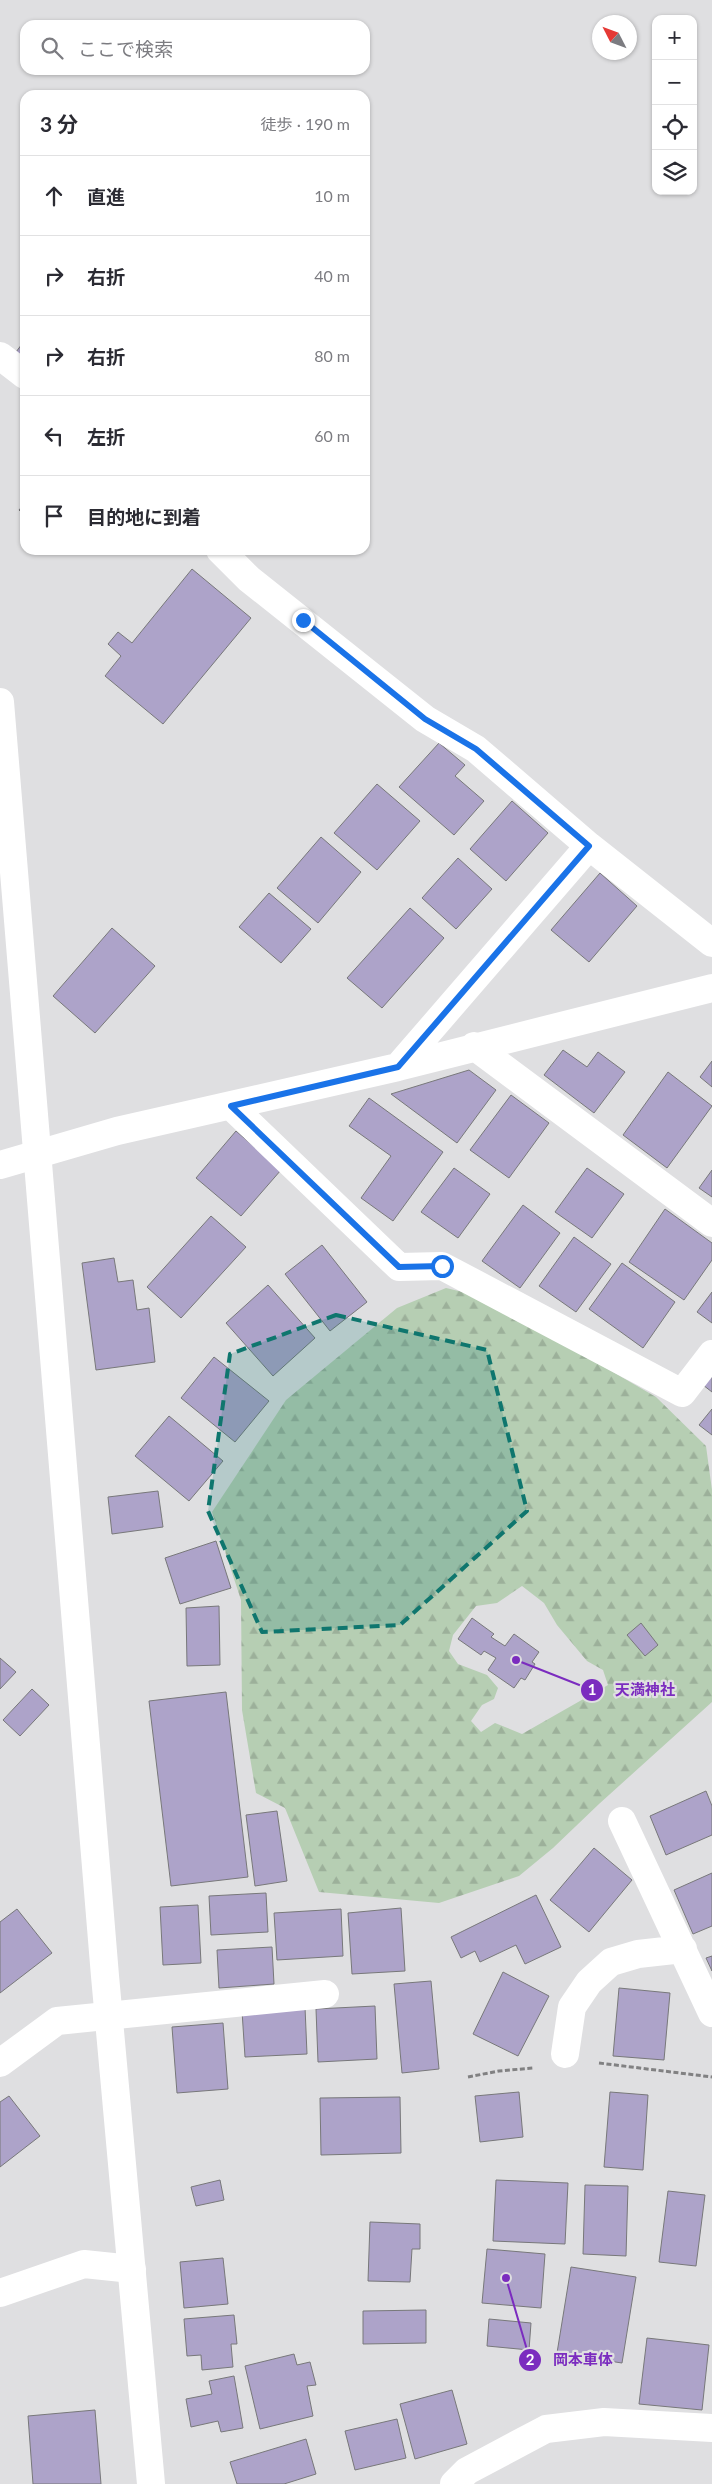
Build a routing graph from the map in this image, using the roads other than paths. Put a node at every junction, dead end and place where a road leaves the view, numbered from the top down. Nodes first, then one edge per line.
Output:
1 (0, 356) edge
2 (20, 371) edge
3 (225, 555) edge
4 (0, 702) edge
5 (589, 846) junction
6 (712, 943) edge
7 (712, 988) edge
8 (474, 1046) junction
9 (398, 1067) junction
10 (231, 1106) junction
11 (36, 1154) junction
12 (0, 1165) edge
13 (712, 1223) edge
14 (712, 1354) edge
15 (622, 1821) dead end
16 (683, 1949) junction
17 (325, 1994) dead end
18 (712, 2013) edge
19 (109, 2015) junction
20 (565, 2054) dead end
21 (0, 2064) edge
22 (132, 2270) junction
23 (0, 2294) edge
24 (712, 2428) edge
25 (151, 2484) edge
26 (454, 2484) edge

1 - 2 street
3 - 5 street
4 - 11 street
5 - 6 street
5 - 9 street
7 - 8 street
8 - 9 street
8 - 13 street
9 - 10 street
10 - 11 street
10 - 14 street
11 - 12 street
11 - 19 street
15 - 16 street
16 - 18 street
16 - 20 street
17 - 19 street
19 - 21 street
19 - 22 street
22 - 23 street
22 - 25 street
24 - 26 street

